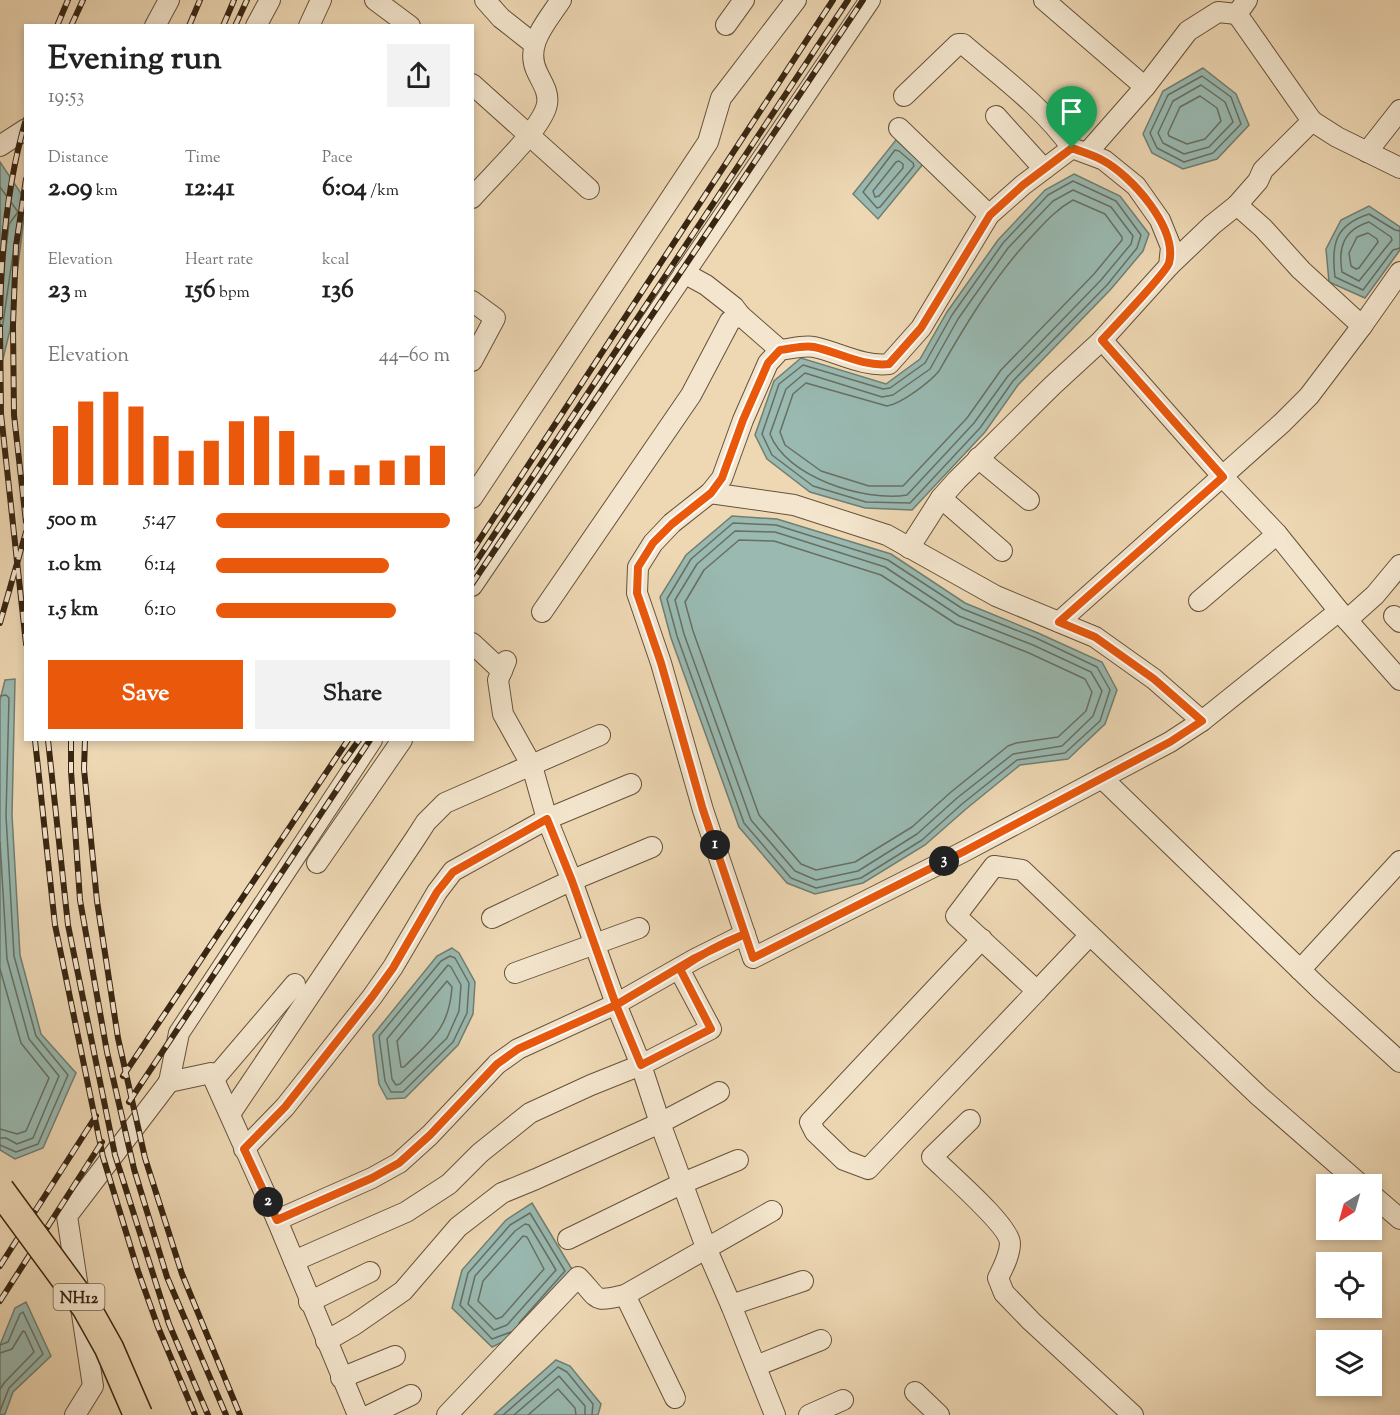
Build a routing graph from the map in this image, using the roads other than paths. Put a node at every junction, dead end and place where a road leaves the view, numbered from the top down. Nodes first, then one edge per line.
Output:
1 (170, 0) edge
2 (270, 0) edge
3 (321, 0) edge
4 (375, 0) edge
5 (485, 0) edge
6 (561, 0) edge
7 (744, 0) edge
8 (796, 0) edge
9 (870, 0) edge
10 (1044, 1) edge
11 (1242, 7) edge
12 (156, 24) edge
13 (257, 24) edge
14 (310, 24) edge
15 (407, 24) edge
16 (726, 25) dead end
17 (534, 44) junction
18 (474, 86) edge
19 (1145, 87) junction
20 (904, 96) dead end
21 (1400, 110) edge
22 (996, 116) dead end
23 (1312, 121) junction
24 (899, 128) dead end
25 (24, 130) edge
26 (528, 135) junction
27 (0, 146) edge
28 (1080, 151) junction
29 (1367, 152) junction
30 (1400, 168) edge
31 (1044, 169) junction
32 (476, 186) edge
33 (589, 189) dead end
34 (1237, 205) junction
35 (990, 215) junction
36 (1169, 266) junction
37 (1400, 272) edge
38 (684, 273) junction
39 (474, 302) edge
40 (740, 315) junction
41 (1362, 326) junction
42 (1102, 340) junction
43 (780, 350) junction
44 (474, 357) edge
45 (978, 458) junction
46 (1223, 477) junction
47 (711, 493) junction
48 (474, 495) edge
49 (941, 498) junction
50 (1029, 500) dead end
51 (1277, 534) junction
52 (909, 548) junction
53 (1002, 550) dead end
54 (1400, 565) edge
55 (474, 583) edge
56 (1199, 601) dead end
57 (543, 612) dead end
58 (1343, 615) junction
59 (1059, 622) junction
60 (474, 644) edge
61 (1400, 680) edge
62 (1202, 721) junction
63 (600, 735) dead end
64 (371, 741) edge
65 (401, 741) edge
66 (532, 766) junction
67 (1102, 778) junction
68 (631, 784) dead end
69 (547, 819) junction
70 (652, 848) dead end
71 (1400, 861) edge
72 (317, 863) dead end
73 (572, 881) junction
74 (492, 918) dead end
75 (639, 928) dead end
76 (1090, 935) junction
77 (740, 936) junction
78 (982, 939) junction
79 (595, 944) junction
80 (687, 964) junction
81 (1300, 970) junction
82 (514, 973) dead end
83 (295, 984) dead end
84 (1037, 991) junction
85 (616, 1005) junction
86 (1400, 1062) edge
87 (641, 1065) junction
88 (214, 1079) junction
89 (169, 1082) junction
90 (719, 1092) dead end
91 (230, 1114) junction
92 (970, 1120) dead end
93 (660, 1123) junction
94 (244, 1149) junction
95 (738, 1160) dead end
96 (1348, 1174) edge
97 (682, 1182) junction
98 (0, 1190) edge
99 (1382, 1203) edge
100 (772, 1211) dead end
101 (0, 1219) edge
102 (1400, 1219) edge
103 (277, 1220) junction
104 (568, 1239) dead end
105 (707, 1250) junction
106 (294, 1261) junction
107 (370, 1272) dead end
108 (803, 1281) dead end
109 (625, 1295) junction
110 (309, 1302) junction
111 (731, 1305) junction
112 (821, 1340) dead end
113 (326, 1341) junction
114 (394, 1356) dead end
115 (756, 1366) junction
116 (341, 1378) junction
117 (915, 1392) dead end
118 (411, 1395) dead end
119 (675, 1398) dead end
120 (843, 1400) dead end
121 (75, 1415) edge
122 (119, 1415) edge
123 (138, 1415) edge
124 (358, 1415) edge
125 (370, 1415) edge
126 (447, 1415) edge
127 (775, 1415) edge
128 (809, 1415) edge
129 (939, 1415) edge
130 (1133, 1415) edge

1 - 12 street
2 - 13 street
3 - 14 street
4 - 15 street
5 - 17 street
6 - 17 street
7 - 16 street
8 - 48 street
9 - 38 street
10 - 19 street
11 - 19 street
11 - 23 street
17 - 26 street
18 - 26 street
19 - 28 street
20 - 28 street
21 - 29 street
22 - 31 street
23 - 29 street
23 - 34 street
24 - 35 street
25 - 27 street
26 - 32 street
26 - 33 street
28 - 31 street
28 - 36 street
29 - 30 street
31 - 35 street
34 - 36 street
34 - 41 street
35 - 43 street
36 - 42 street
37 - 41 street
38 - 40 street
38 - 55 street
39 - 44 street
40 - 43 street
40 - 57 street
41 - 46 street
42 - 45 street
42 - 46 street
43 - 47 street
45 - 49 street
45 - 50 street
46 - 51 street
46 - 59 street
47 - 52 street
47 - 77 street
49 - 52 street
49 - 53 street
51 - 56 street
51 - 58 street
52 - 59 street
54 - 58 street
58 - 61 street
58 - 62 street
59 - 62 street
60 - 66 street
62 - 67 street
63 - 66 street
64 - 89 street
65 - 72 street
66 - 69 street
66 - 91 street
67 - 77 street
67 - 81 street
68 - 69 street
69 - 73 street
69 - 94 street
70 - 73 street
71 - 81 street
73 - 74 street
73 - 79 street
75 - 79 street
76 - 78 street
76 - 84 street
76 - 96 street
77 - 80 street
78 - 84 street
78 - 84 street
79 - 82 street
79 - 85 street
80 - 85 street
80 - 87 street
81 - 86 street
83 - 88 street
85 - 87 street
85 - 103 street
87 - 93 street
87 - 106 street
88 - 89 street
88 - 91 street
89 - 121 street
90 - 93 street
91 - 94 street
92 - 130 street
93 - 97 street
93 - 113 street
94 - 103 street
95 - 97 street
97 - 104 street
97 - 105 street
98 - 123 highway, NH12, bridge
99 - 102 street
100 - 105 street
101 - 122 highway, NH12
103 - 106 street
105 - 109 street
105 - 111 street
106 - 110 street
107 - 110 street
108 - 111 street
109 - 119 street
109 - 126 street
110 - 113 street
111 - 115 street
112 - 115 street
113 - 116 street
114 - 116 street
115 - 127 street
116 - 124 street
117 - 129 street
118 - 125 street
120 - 128 street

